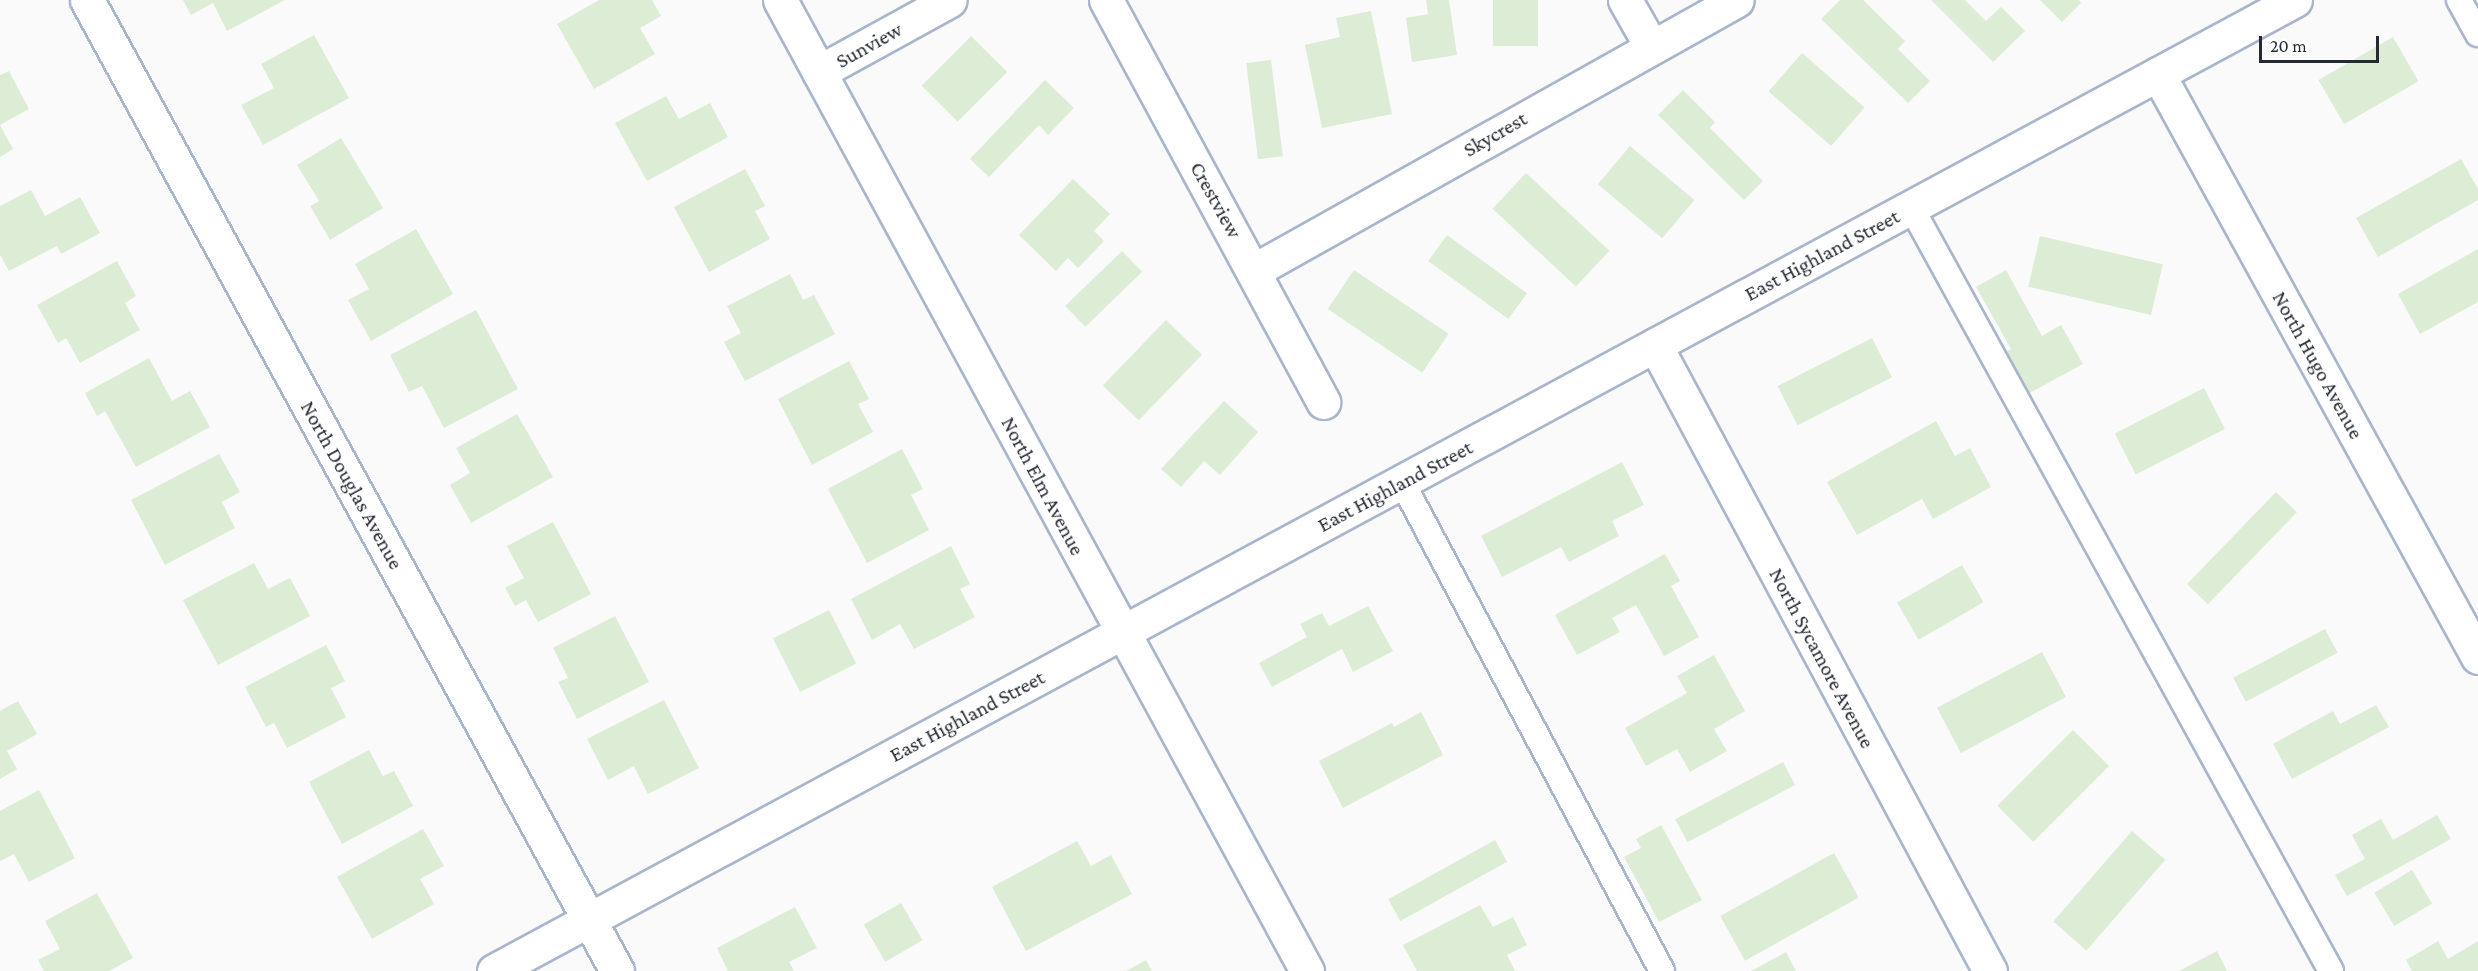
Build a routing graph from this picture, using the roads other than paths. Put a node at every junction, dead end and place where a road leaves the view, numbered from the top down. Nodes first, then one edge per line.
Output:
1 (87, 0) edge
2 (780, 0) edge
3 (950, 0) edge
4 (1106, 0) edge
5 (1625, 0) edge
6 (1737, 0) edge
7 (2295, 0) edge
8 (2459, 0) edge
9 (2478, 34) edge
10 (1651, 46) junction
11 (819, 72) junction
12 (2158, 74) junction
13 (1911, 207) junction
14 (1255, 270) junction
15 (1654, 345) junction
16 (1323, 402) dead end
17 (1402, 482) junction
18 (1123, 632) junction
19 (2478, 657) edge
20 (589, 919) junction
21 (494, 971) edge
22 (617, 971) edge
23 (1307, 971) edge
24 (1662, 971) edge
25 (1990, 971) edge
26 (2331, 971) edge

1 - 20 street, North Douglas Avenue
2 - 11 street, North Elm Avenue
3 - 11 street, Sunview
4 - 14 street, Crestview
5 - 10 street
6 - 10 street, Skycrest
7 - 12 street, East Highland Street
8 - 9 lane
10 - 14 street, Skycrest
11 - 18 street, North Elm Avenue
12 - 13 street, East Highland Street
12 - 19 street, North Hugo Avenue
13 - 15 street, East Highland Street
13 - 26 lane
14 - 16 street, Crestview
15 - 17 street, East Highland Street
15 - 25 street, North Sycamore Avenue
17 - 18 street, East Highland Street
17 - 24 lane
18 - 20 street, East Highland Street
18 - 23 street, North Elm Avenue
20 - 21 street, East Highland Street
20 - 22 street, North Douglas Avenue

